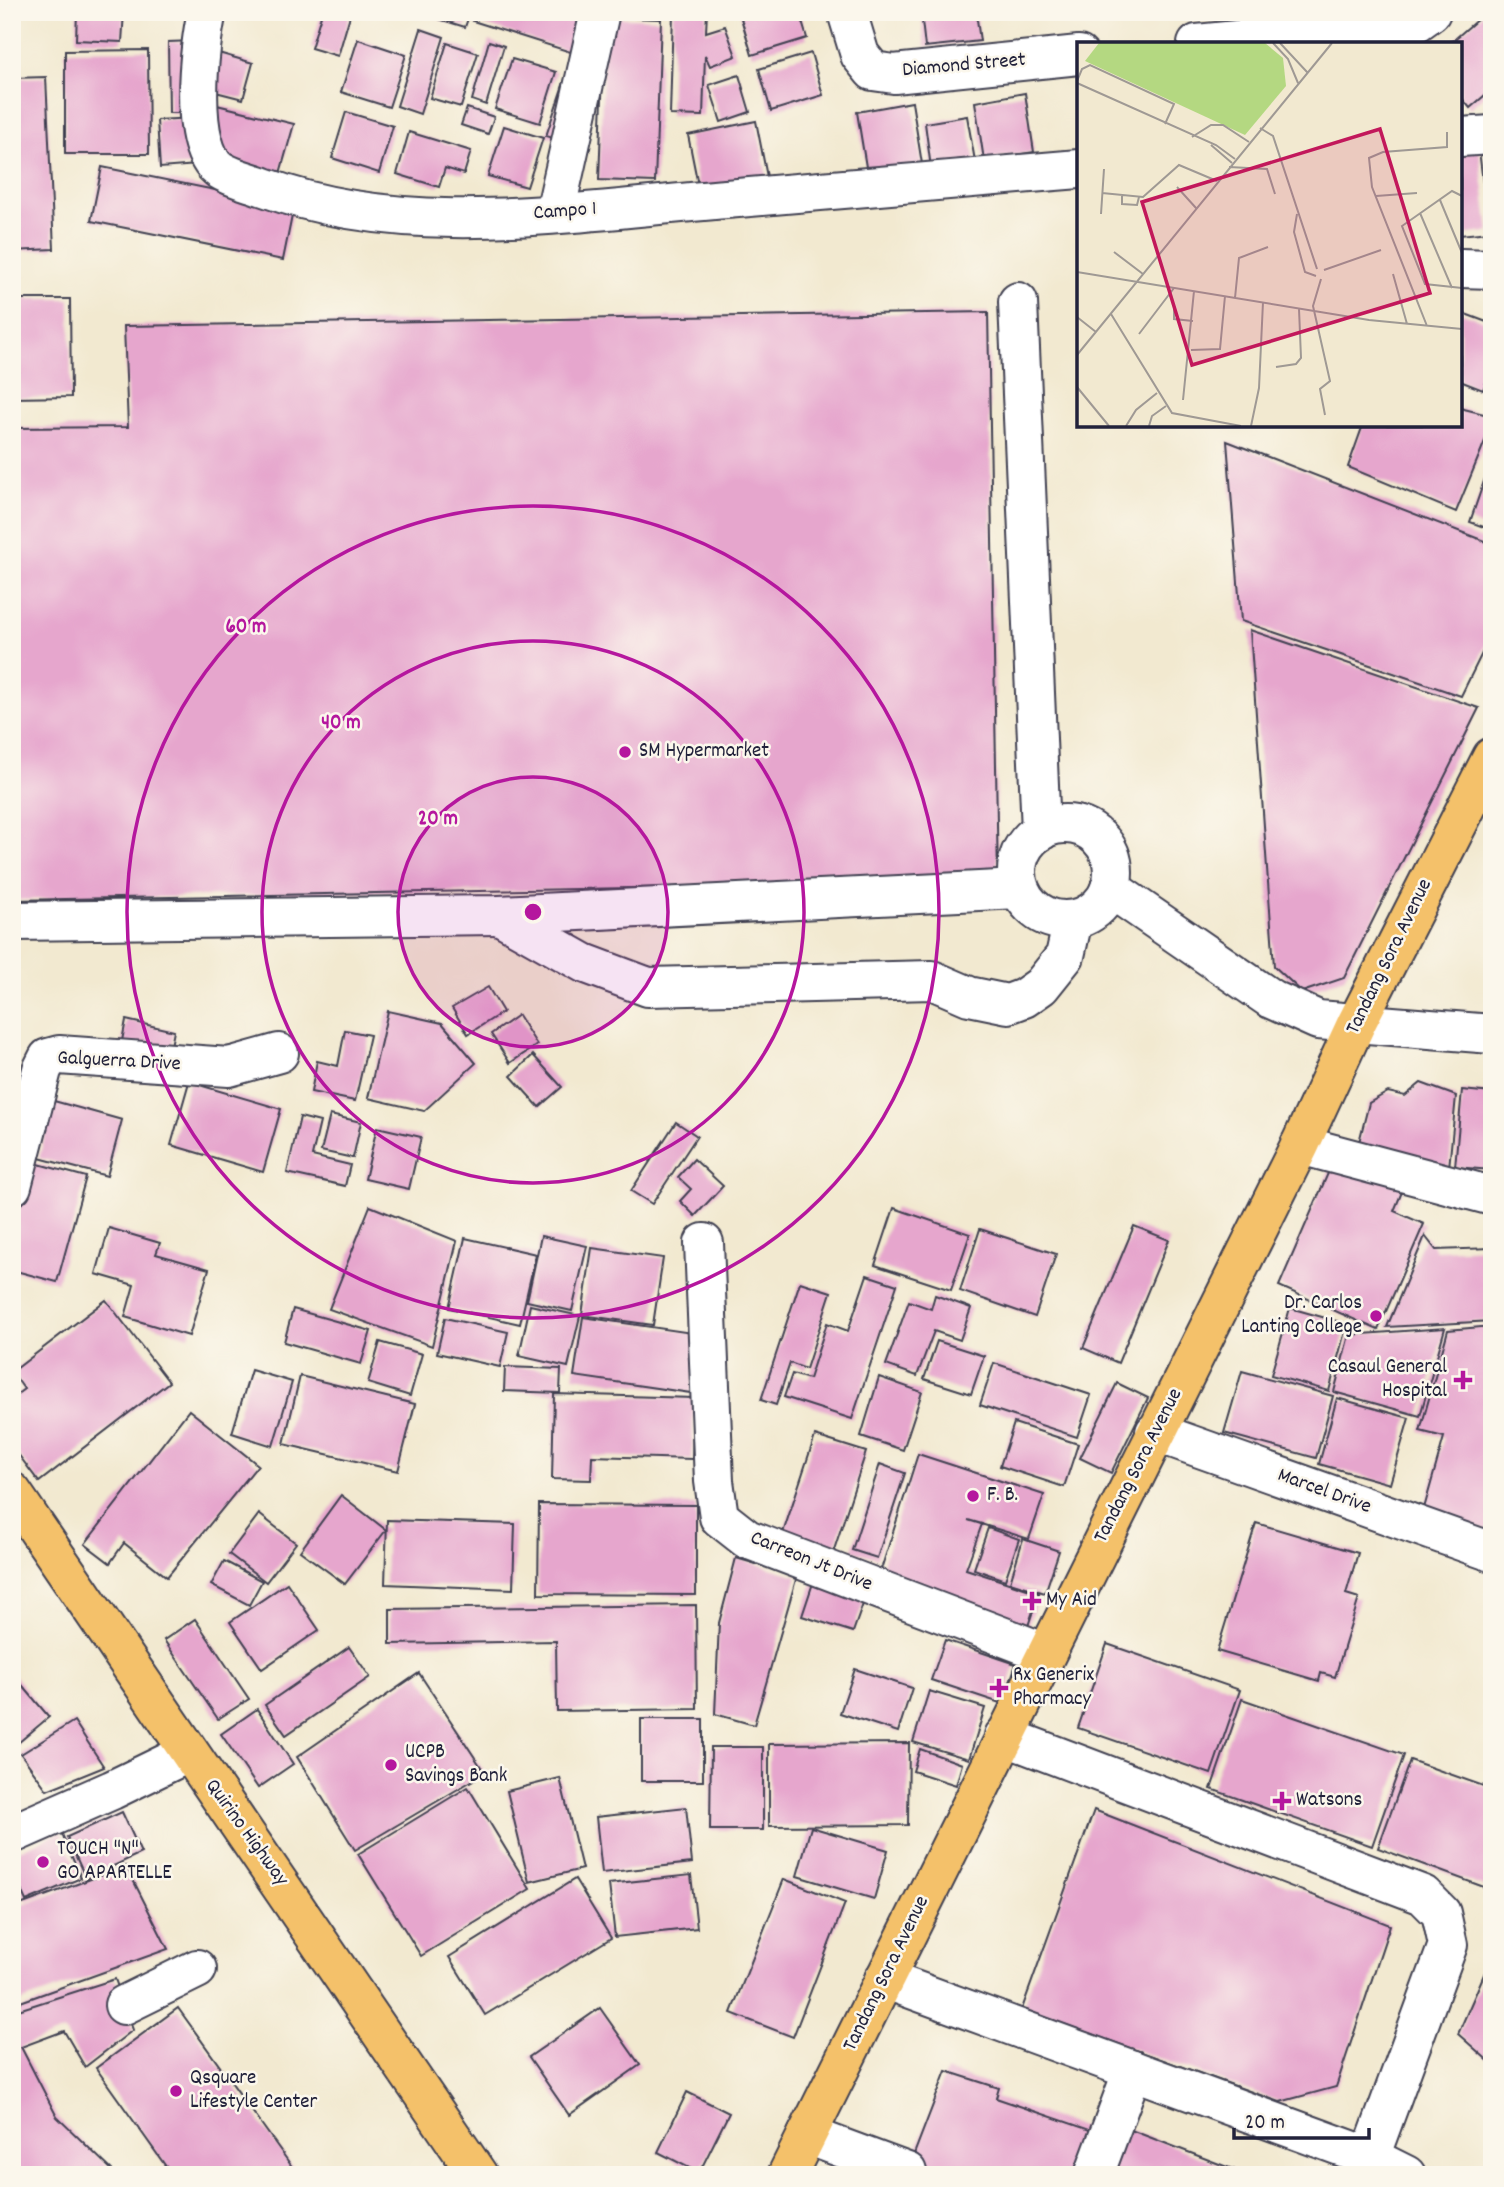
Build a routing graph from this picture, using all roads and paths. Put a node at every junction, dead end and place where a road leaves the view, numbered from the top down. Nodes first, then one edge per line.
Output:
1 (207, 12) edge
2 (600, 12) edge
3 (847, 12) edge
4 (1431, 12) edge
5 (1217, 42) edge
6 (1077, 55) edge
7 (1492, 135) edge
8 (1462, 137) edge
9 (1077, 169) edge
10 (555, 213) junction
11 (1462, 268) edge
12 (1492, 269) edge
13 (1018, 302) dead end
14 (1492, 757) edge
15 (1041, 831) junction
16 (1110, 888) junction
17 (1019, 889) junction
18 (499, 915) junction
19 (1073, 920) junction
20 (12, 921) edge
21 (1357, 1022) junction
22 (1492, 1034) edge
23 (279, 1053) dead end
24 (1300, 1145) junction
25 (12, 1186) edge
26 (1492, 1196) edge
27 (704, 1243) dead end
28 (1156, 1432) junction
29 (15, 1502) edge
30 (1492, 1552) edge
31 (1046, 1653) junction
32 (1004, 1735) junction
33 (188, 1753) junction
34 (12, 1834) edge
35 (197, 1969) dead end
36 (884, 1979) junction
37 (124, 2005) dead end
38 (1133, 2070) junction
39 (806, 2137) junction
40 (1370, 2157) junction
41 (907, 2172) dead end
42 (478, 2175) edge
43 (787, 2175) edge
44 (829, 2175) edge
45 (1094, 2175) edge
46 (1406, 2175) edge

1 - 10 street, Campo 1
2 - 10 street
3 - 6 street, Diamond Street
4 - 5 street
7 - 8 street
9 - 10 street, Campo 1
11 - 12 street
13 - 15 street
14 - 21 main road, Tandang Sora Avenue
15 - 16 street
15 - 17 street
16 - 19 street
16 - 21 street
17 - 18 street
17 - 19 street
18 - 19 street
18 - 20 street
21 - 22 street
21 - 24 main road, Tandang Sora Avenue
23 - 25 street, Galguerra Drive
24 - 26 street
24 - 28 main road, Tandang Sora Avenue
27 - 31 street, Carreon Jt Drive
28 - 30 street, Marcel Drive
28 - 31 main road, Tandang Sora Avenue
29 - 33 main road, Quirino Highway
31 - 32 main road, Tandang Sora Avenue
32 - 36 main road, Tandang Sora Avenue
32 - 40 street
33 - 34 street
33 - 42 main road, Quirino Highway
35 - 37 street
36 - 38 street
36 - 39 main road, Tandang Sora Avenue
38 - 40 street
38 - 45 street
39 - 41 street
39 - 43 main road, Tandang Sora Avenue
39 - 44 street
40 - 46 street

